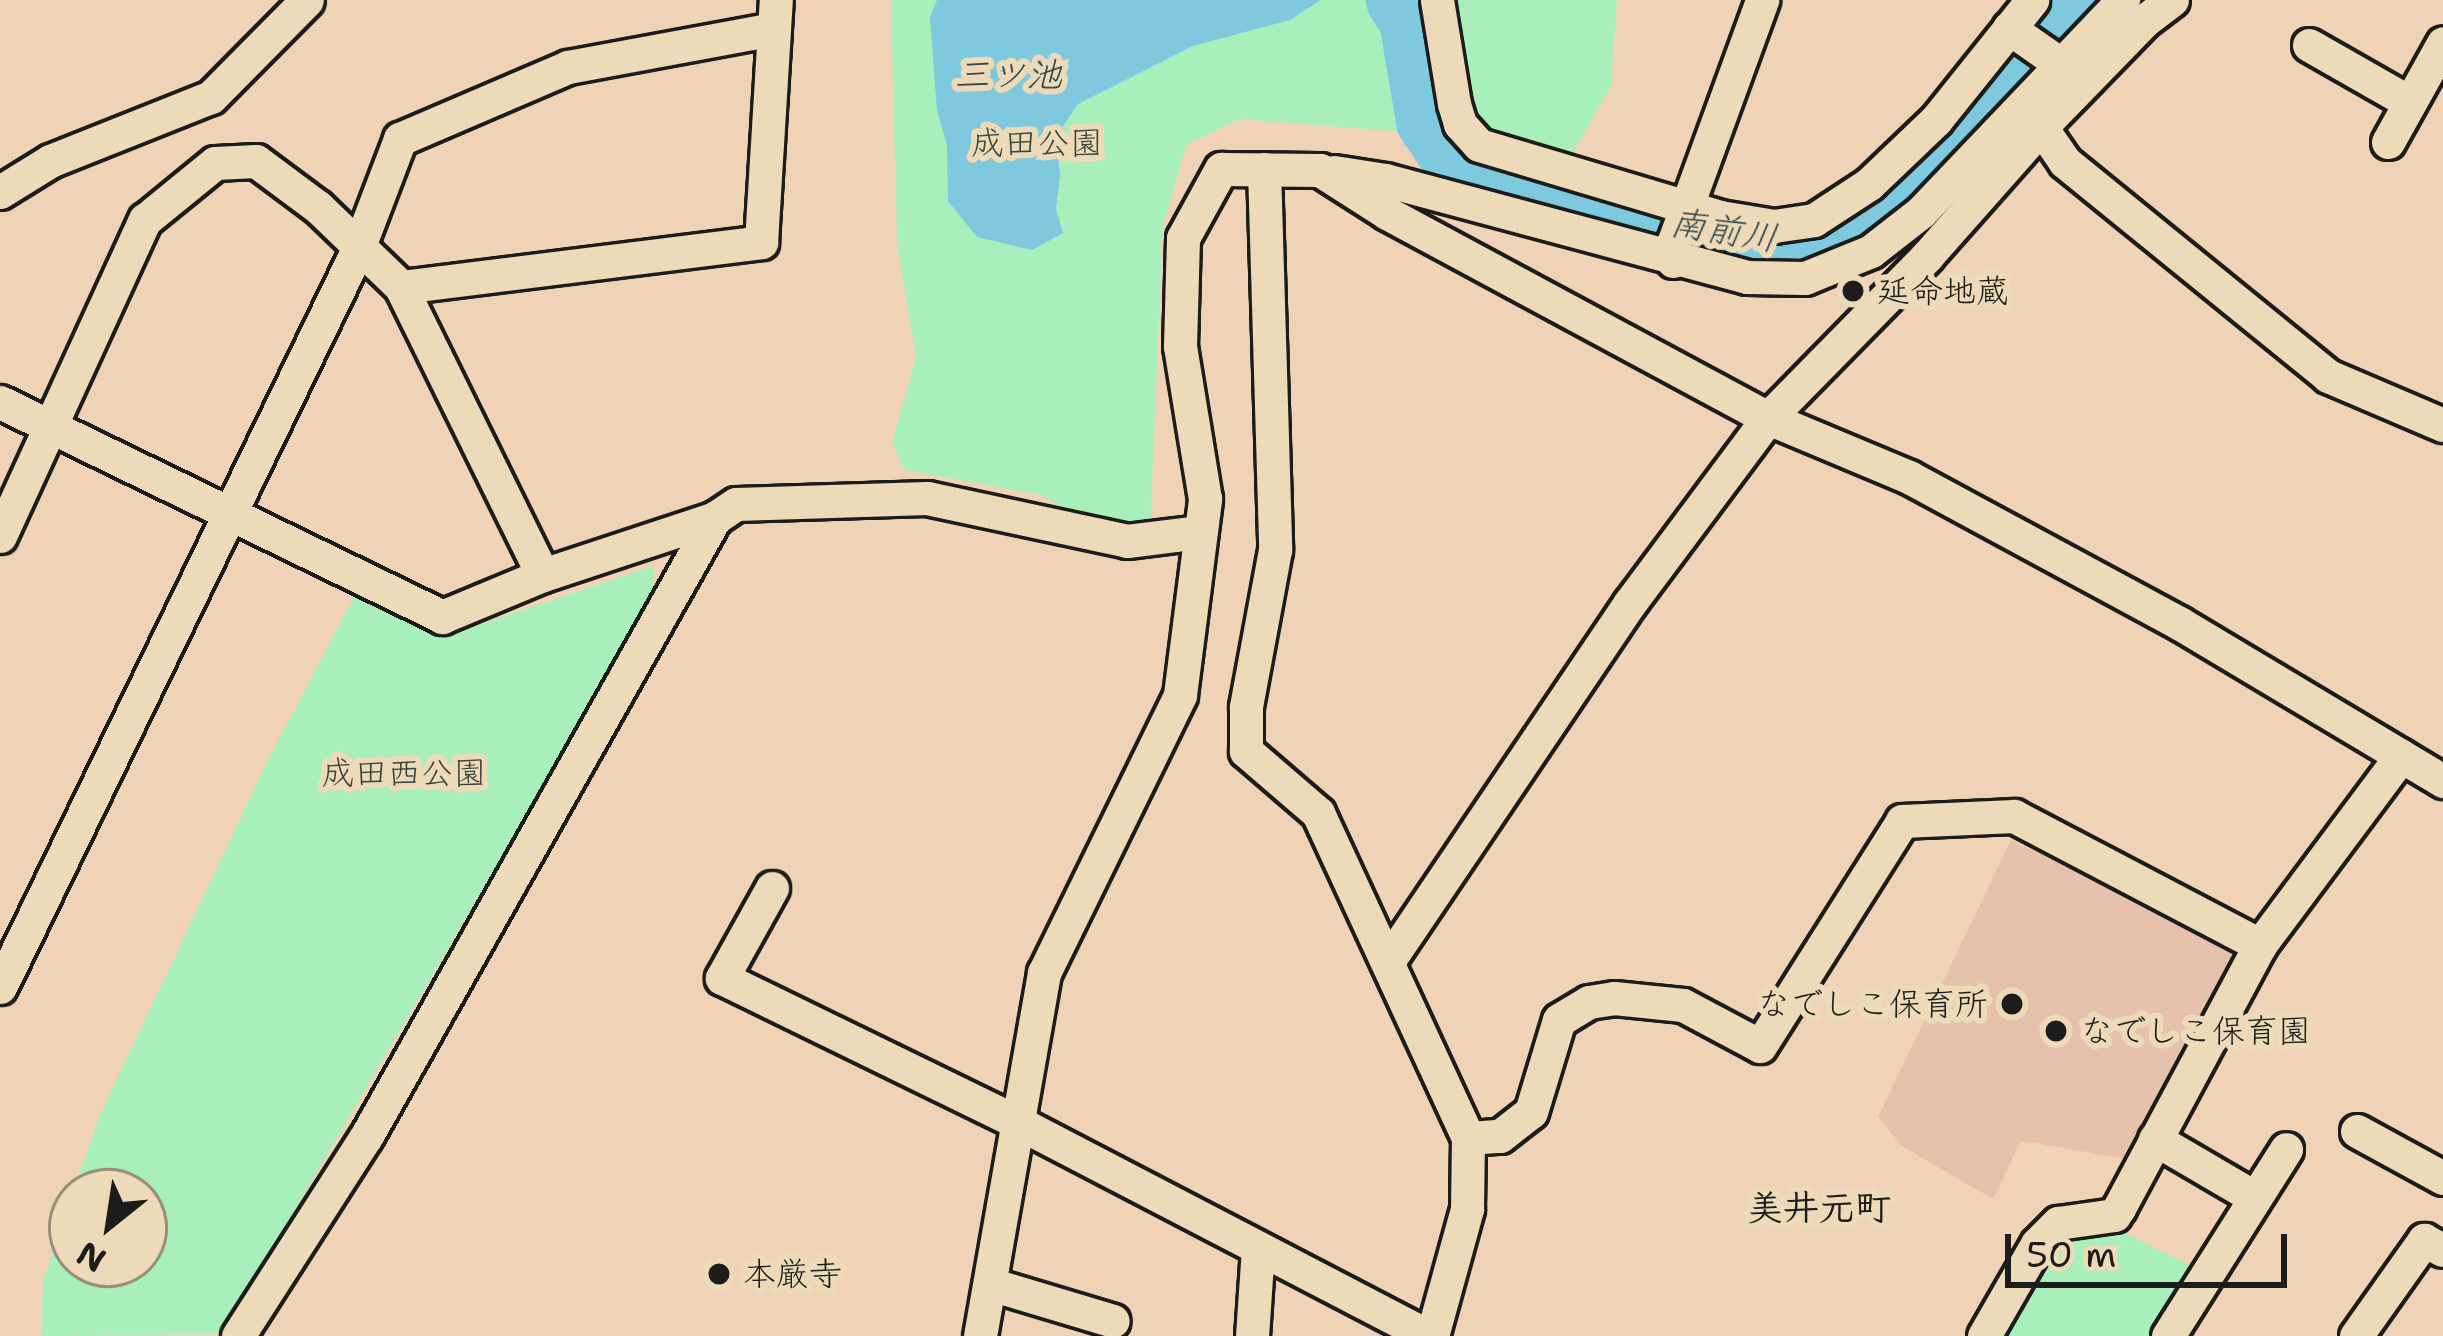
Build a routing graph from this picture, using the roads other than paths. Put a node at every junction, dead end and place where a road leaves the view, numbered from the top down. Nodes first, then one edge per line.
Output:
1 (307, 0) edge
2 (1437, 0) edge
3 (1762, 0) edge
4 (2032, 0) edge
5 (2123, 0) edge
6 (2172, 0) edge
7 (775, 14) edge
8 (2008, 28) junction
9 (2443, 44) edge
10 (2308, 45) dead end
11 (2060, 63) junction
12 (2407, 101) junction
13 (2041, 127) junction
14 (2388, 142) dead end
15 (1264, 169) junction
16 (1320, 170) junction
17 (0, 192) edge
18 (1682, 230) junction
19 (358, 249) junction
20 (401, 287) junction
21 (0, 402) edge
22 (1768, 418) junction
23 (2443, 425) edge
24 (53, 428) junction
25 (230, 510) junction
26 (715, 518) junction
27 (1200, 532) junction
28 (0, 536) edge
29 (543, 575) junction
30 (2401, 756) junction
31 (2443, 781) edge
32 (772, 888) dead end
33 (13, 927) edge
34 (2260, 945) junction
35 (1389, 960) junction
36 (0, 987) edge
37 (1019, 1123) junction
38 (2357, 1131) dead end
39 (1468, 1138) junction
40 (2155, 1139) junction
41 (2286, 1149) dead end
42 (2443, 1178) edge
43 (2254, 1197) junction
44 (1258, 1250) junction
45 (2443, 1250) edge
46 (989, 1284) junction
47 (1113, 1321) dead end
48 (238, 1336) edge
49 (980, 1336) edge
50 (1252, 1336) edge
51 (1431, 1336) edge
52 (1984, 1336) edge
53 (2168, 1336) edge
54 (2356, 1336) edge

1 - 17 street
2 - 18 street
3 - 18 street
4 - 8 street
5 - 11 street
6 - 13 street
7 - 19 street
7 - 20 street
8 - 11 street
8 - 18 street
9 - 12 street
10 - 12 street
11 - 18 street
12 - 14 street
13 - 22 street
13 - 23 street
15 - 16 street
15 - 27 street
15 - 35 street
16 - 18 street
16 - 22 street
19 - 20 street
19 - 24 street
19 - 25 street
20 - 29 street
21 - 24 street
22 - 30 street
22 - 35 street
24 - 25 street
24 - 28 street
25 - 29 street
25 - 33 street
26 - 27 street
26 - 29 street
26 - 48 street
27 - 37 street
30 - 31 street
30 - 34 street
32 - 37 street
33 - 36 street
34 - 39 street
34 - 40 street
35 - 39 street
37 - 44 street
37 - 46 street
38 - 42 street
39 - 51 street
40 - 43 street
40 - 52 street
41 - 43 street
43 - 53 street
44 - 50 street
44 - 51 street
45 - 54 street
46 - 47 street
46 - 49 street

